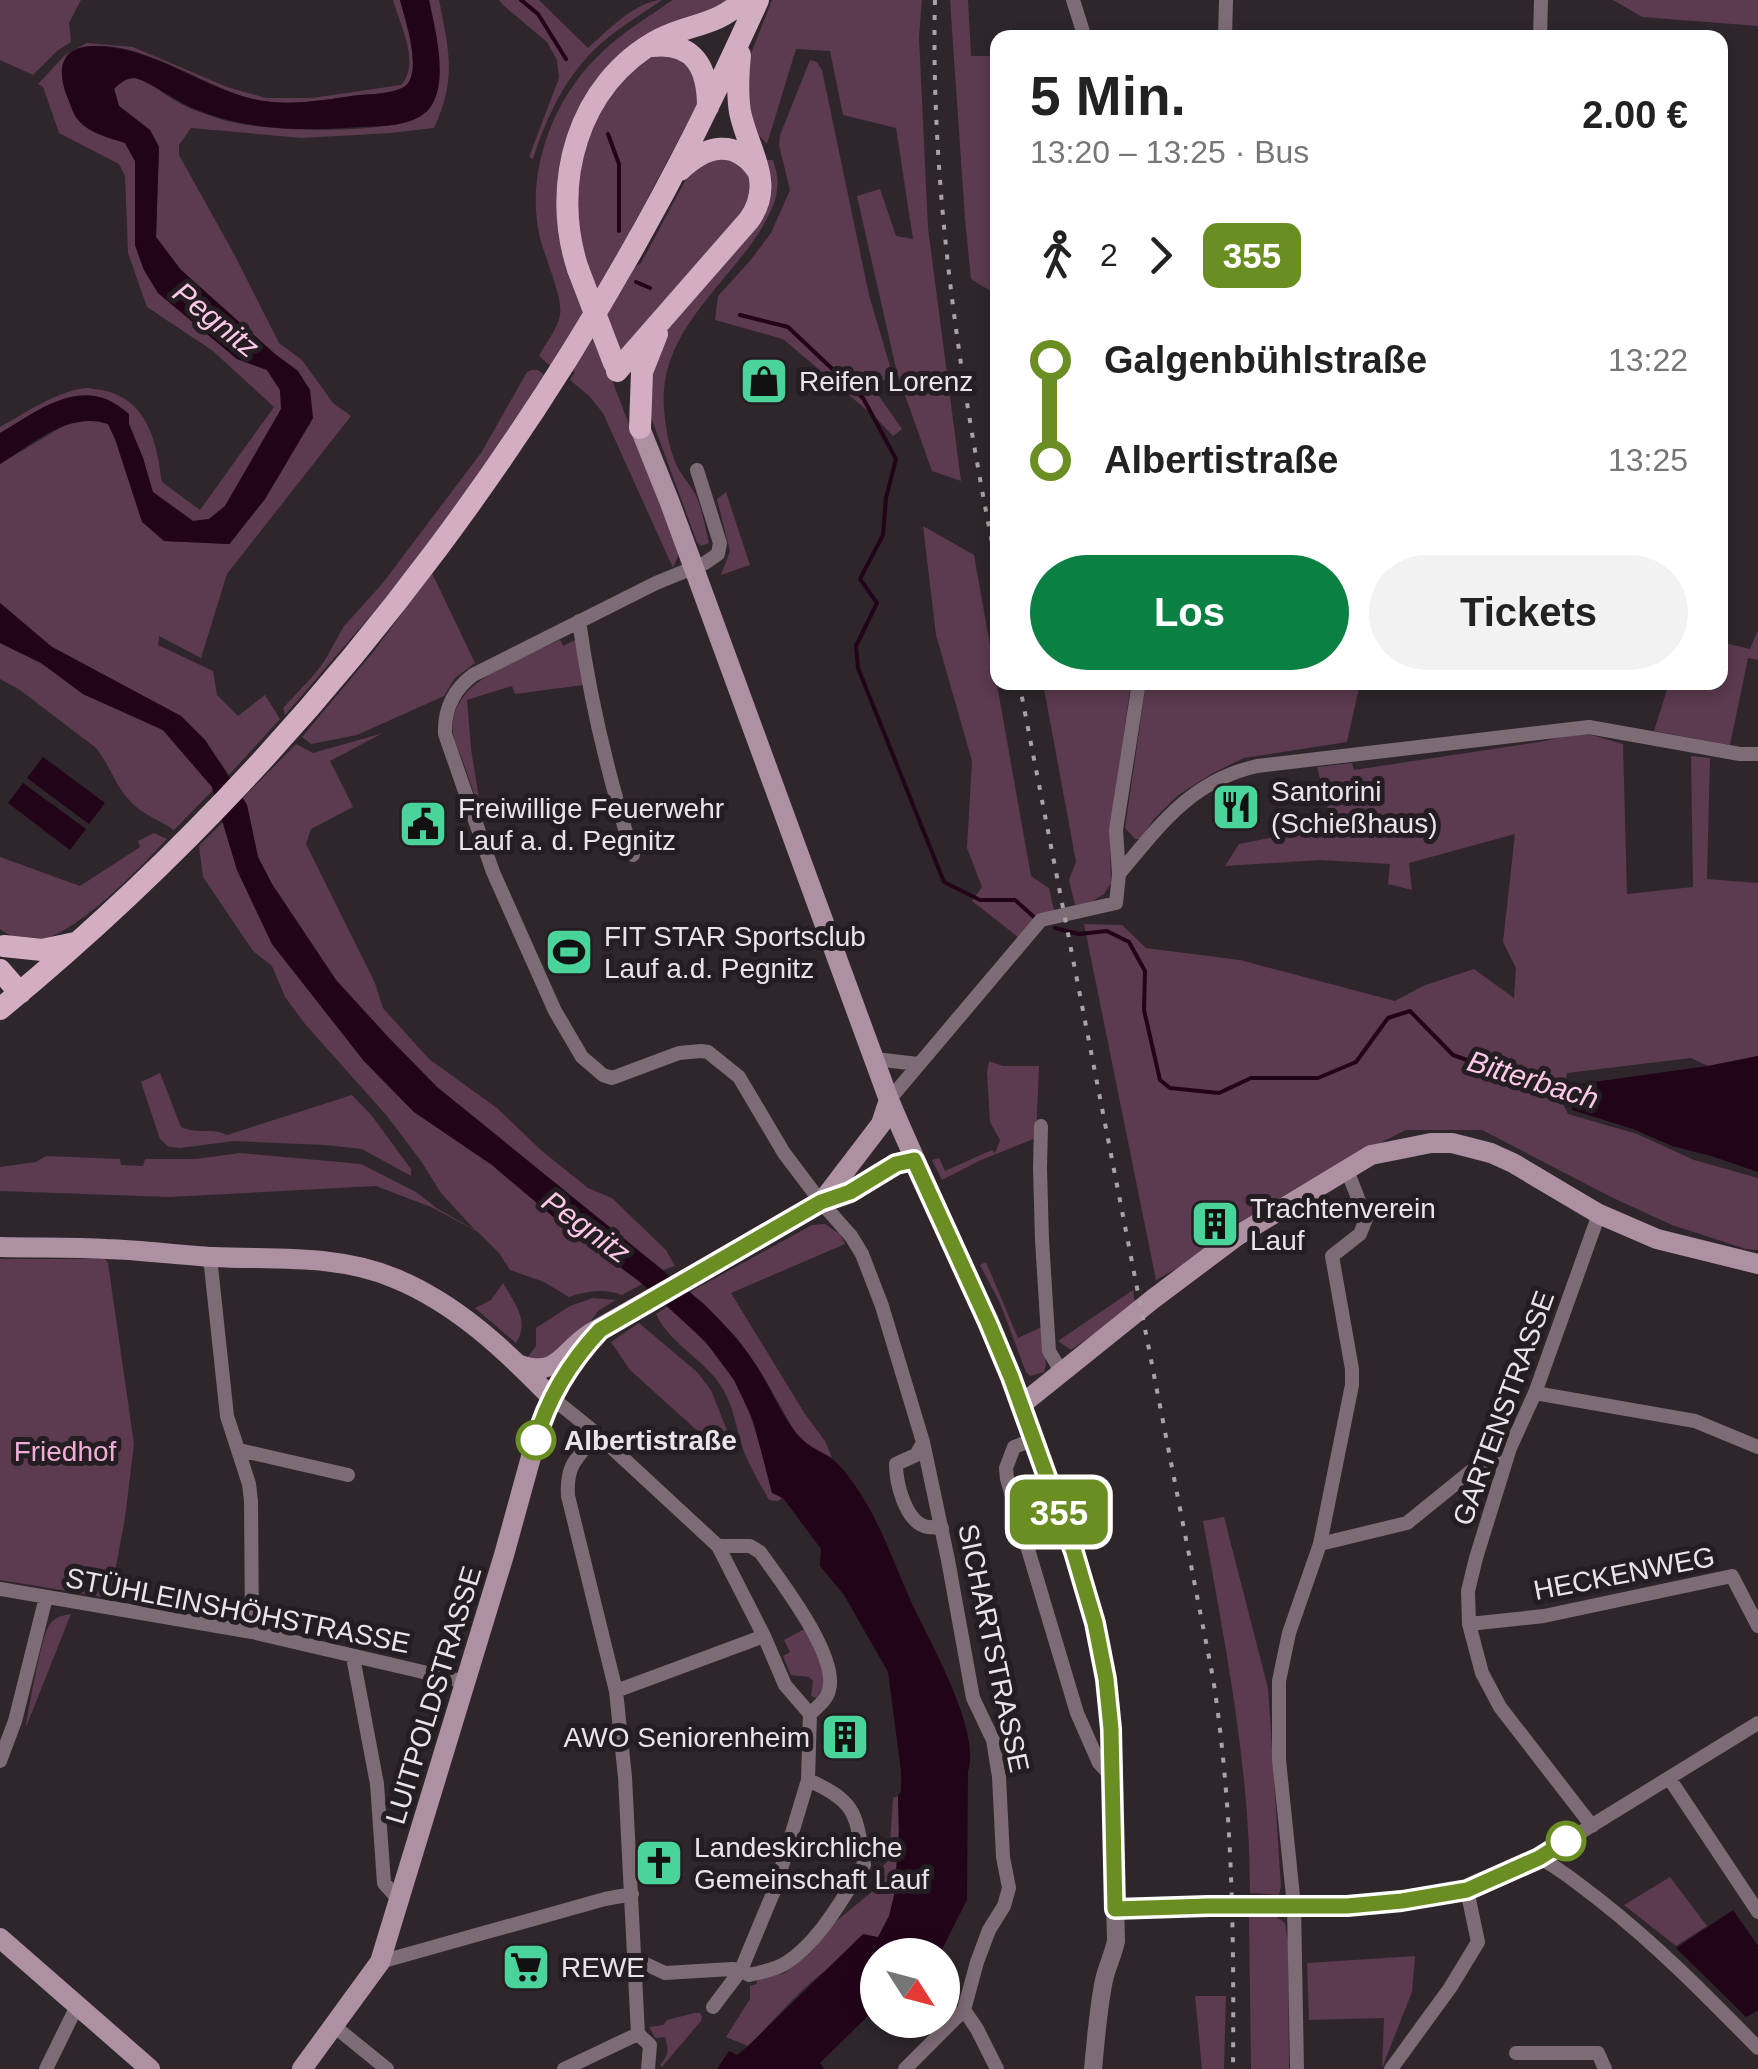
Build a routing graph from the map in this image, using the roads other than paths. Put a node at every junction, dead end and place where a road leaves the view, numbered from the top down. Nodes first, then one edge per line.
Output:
1 (744, 0) edge
2 (758, 0) edge
3 (1073, 0) edge
4 (1226, 0) edge
5 (1542, 0) edge
6 (1082, 30) edge
7 (1226, 30) edge
8 (1540, 30) edge
9 (742, 38) junction
10 (649, 46) junction
11 (708, 107) junction
12 (759, 173) junction
13 (671, 180) junction
14 (669, 312) junction
15 (616, 367) junction
16 (640, 428) junction
17 (696, 470) dead end
18 (694, 567) junction
19 (578, 621) junction
20 (1138, 690) edge
21 (1758, 754) edge
22 (634, 855) dead end
23 (1119, 874) junction
24 (79, 942) junction
25 (2, 944) edge
26 (0, 970) edge
27 (23, 990) junction
28 (0, 1009) edge
29 (875, 1059) junction
30 (918, 1064) junction
31 (889, 1100) junction
32 (1041, 1126) dead end
33 (914, 1160) junction
34 (851, 1164) junction
35 (1347, 1170) junction
36 (821, 1202) junction
37 (1599, 1214) junction
38 (0, 1247) edge
39 (210, 1257) junction
40 (1758, 1264) edge
41 (600, 1330) junction
42 (518, 1364) junction
43 (1062, 1372) junction
44 (1536, 1393) junction
45 (551, 1398) junction
46 (1020, 1405) junction
47 (596, 1434) junction
48 (1033, 1440) junction
49 (923, 1442) junction
50 (1758, 1446) edge
51 (1510, 1448) junction
52 (239, 1450) junction
53 (348, 1474) dead end
54 (942, 1528) junction
55 (1320, 1544) junction
56 (718, 1546) junction
57 (0, 1589) edge
58 (46, 1597) junction
59 (1469, 1624) junction
60 (1758, 1626) edge
61 (252, 1632) junction
62 (764, 1636) junction
63 (352, 1657) junction
64 (466, 1682) junction
65 (616, 1690) junction
66 (810, 1714) junction
67 (1758, 1723) edge
68 (0, 1760) edge
69 (1112, 1777) junction
70 (1669, 1778) junction
71 (808, 1780) junction
72 (1592, 1826) junction
73 (1539, 1858) junction
74 (1467, 1890) junction
75 (632, 1894) junction
76 (399, 1900) junction
77 (1294, 1906) junction
78 (1115, 1909) junction
79 (1758, 1912) edge
80 (0, 1938) edge
81 (635, 1959) junction
82 (380, 1962) junction
83 (742, 1970) junction
84 (77, 2006) junction
85 (713, 2007) dead end
86 (964, 2010) junction
87 (334, 2026) junction
88 (638, 2034) junction
89 (1758, 2048) edge
90 (1516, 2053) dead end
91 (46, 2069) edge
92 (150, 2069) edge
93 (302, 2069) edge
94 (387, 2069) edge
95 (564, 2069) edge
96 (648, 2069) edge
97 (906, 2069) edge
98 (998, 2069) edge
99 (1093, 2069) edge
100 (1297, 2069) edge
101 (1391, 2069) edge
102 (1605, 2069) edge

1 - 10 main road
2 - 9 main road
3 - 6 street
4 - 7 street
5 - 8 street
9 - 11 main road
9 - 12 main road
10 - 11 main road
10 - 15 main road, bridge
11 - 13 main road
12 - 13 main road
12 - 14 main road
13 - 24 main road
14 - 15 main road
14 - 16 main road
15 - 16 main road
16 - 18 main road
17 - 18 street
18 - 19 street
18 - 29 main road
19 - 22 street
19 - 36 street, SICHARTSTRASSE
20 - 23 street
21 - 23 street
23 - 30 street
24 - 25 main road
24 - 27 main road
25 - 27 main road
26 - 27 main road
27 - 28 main road
29 - 30 street
29 - 31 main road
30 - 31 street
31 - 33 main road
31 - 34 main road
32 - 43 street
33 - 34 main road
33 - 36 main road
33 - 46 main road
34 - 36 main road
35 - 37 main road
35 - 43 main road
35 - 55 street
36 - 41 main road
36 - 49 street, SICHARTSTRASSE
37 - 40 main road
37 - 44 street, GARTENSTRASSE
38 - 39 main road
39 - 42 main road
39 - 52 street
41 - 42 main road
41 - 45 main road, LUITPOLDSTRASSE
42 - 45 main road
43 - 46 main road
44 - 50 street
44 - 51 street, GARTENSTRASSE
45 - 47 street
45 - 64 main road, LUITPOLDSTRASSE
46 - 48 street
47 - 56 street
47 - 65 street
48 - 69 street
48 - 69 street
49 - 54 street, SICHARTSTRASSE
49 - 54 street
51 - 55 street
51 - 59 street, GARTENSTRASSE
52 - 53 street
52 - 61 street
54 - 86 street, SICHARTSTRASSE
55 - 77 street
56 - 62 street
56 - 66 street
57 - 58 street, STÜHLEINSHÖHSTRASSE
58 - 61 street, STÜHLEINSHÖHSTRASSE
58 - 68 street
59 - 60 street, HECKENWEG
59 - 72 street, GARTENSTRASSE
61 - 63 street, STÜHLEINSHÖHSTRASSE
62 - 65 street
62 - 66 street
63 - 64 street, STÜHLEINSHÖHSTRASSE
63 - 76 street
64 - 76 main road, LUITPOLDSTRASSE
65 - 75 street
66 - 71 street
67 - 70 street
69 - 78 street
70 - 72 street
70 - 79 street
71 - 83 street
71 - 83 street
72 - 73 street
73 - 74 street
73 - 89 street
74 - 77 street
74 - 101 street
75 - 81 street
75 - 82 street
76 - 82 main road, LUITPOLDSTRASSE
77 - 78 street, bridge
77 - 100 street
78 - 99 street
80 - 84 main road
81 - 83 street
81 - 88 street
82 - 87 main road, LUITPOLDSTRASSE
83 - 85 street
84 - 91 street
84 - 92 main road
86 - 97 street, SICHARTSTRASSE
86 - 98 street
87 - 93 main road, LUITPOLDSTRASSE
87 - 94 street
88 - 95 street
88 - 96 street
90 - 102 street

